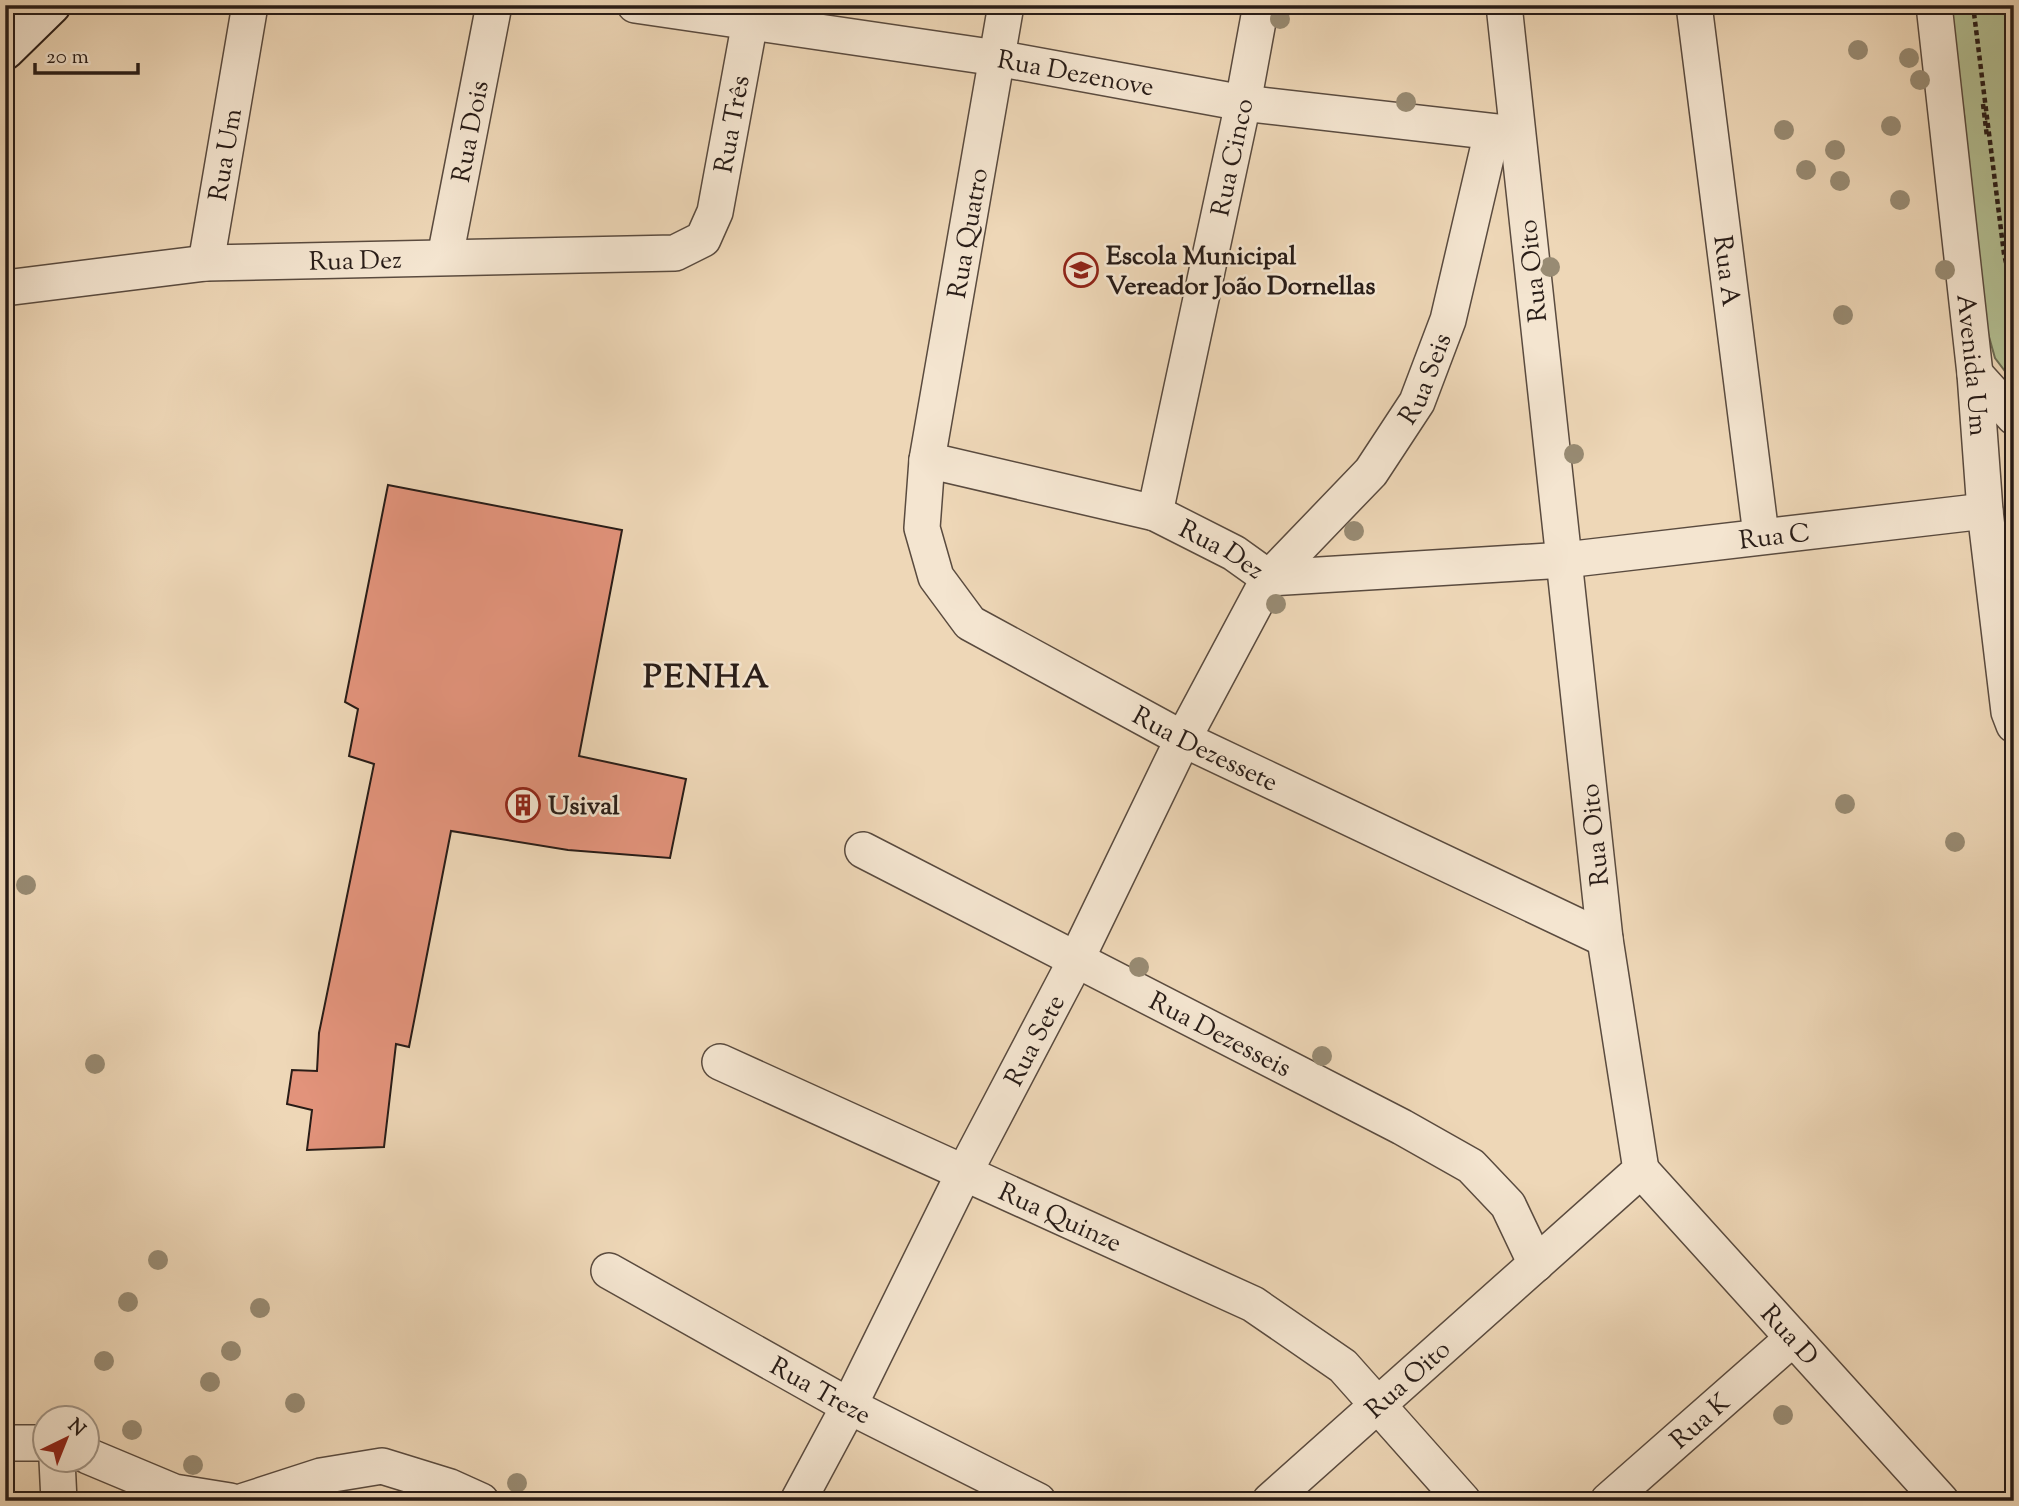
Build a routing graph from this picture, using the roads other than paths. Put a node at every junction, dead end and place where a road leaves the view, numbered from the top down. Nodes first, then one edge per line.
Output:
1 (51, 5) edge
2 (250, 5) edge
3 (494, 5) edge
4 (635, 5) edge
5 (1006, 5) edge
6 (1261, 5) edge
7 (1504, 5) edge
8 (1694, 5) edge
9 (1934, 5) edge
10 (752, 13) edge
11 (5, 50) edge
12 (997, 58) junction
13 (1243, 103) junction
14 (1504, 133) junction
15 (703, 239) joint
16 (445, 257) junction
17 (206, 263) junction
18 (5, 288) edge
19 (1975, 374) junction
20 (2014, 417) edge
21 (927, 460) junction
22 (1985, 511) junction
23 (1155, 513) junction
24 (1761, 536) junction
25 (1565, 560) junction
26 (1269, 578) junction
27 (2014, 724) edge
28 (1183, 739) junction
29 (863, 850) dead end
30 (1605, 939) junction
31 (1077, 958) junction
32 (720, 1062) dead end
33 (1641, 1170) junction
34 (963, 1174) junction
35 (1536, 1264) junction
36 (609, 1271) dead end
37 (1793, 1338) junction
38 (1380, 1405) junction
39 (849, 1406) junction
40 (5, 1443) edge
41 (32, 1443) edge
42 (102, 1462) edge
43 (382, 1466) junction
44 (58, 1474) edge
45 (1929, 1497) edge
46 (59, 1501) edge
47 (230, 1501) edge
48 (244, 1501) edge
49 (396, 1501) edge
50 (481, 1501) edge
51 (798, 1501) edge
52 (1038, 1501) edge
53 (1270, 1501) edge
54 (1463, 1501) edge
55 (1608, 1501) edge

1 - 11 street
2 - 17 street, Rua Um
3 - 16 street, Rua Dois
4 - 10 street, Rua Dezenove
5 - 12 street, Rua Quatro
6 - 13 street, Rua Cinco
7 - 14 street, Rua Oito
8 - 24 street, Rua A
9 - 19 street, Avenida Um
10 - 12 street, Rua Dezenove
10 - 15 street, Rua Três
12 - 13 street, Rua Dezenove
12 - 21 street, Rua Quatro
13 - 14 street, Rua Dezenove
13 - 23 street, Rua Cinco
14 - 25 street, Rua Oito
14 - 26 street, Rua Seis
15 - 16 street, Rua Dez
16 - 17 street, Rua Dez
17 - 18 street, Rua Dez
19 - 20 street
19 - 22 street, Avenida Um
21 - 23 street, Rua Dez
21 - 28 street, Rua Dezessete
22 - 24 street, Rua C
22 - 27 street, Avenida Um
23 - 26 street, Rua Dez
24 - 25 street, Rua C
25 - 26 street, Rua Dez
25 - 30 street, Rua Oito
26 - 28 street, Rua Sete
28 - 30 street, Rua Dezessete
28 - 31 street, Rua Sete
29 - 31 street, Rua Dezesseis
30 - 33 street, Rua Oito
31 - 34 street, Rua Sete
31 - 35 street, Rua Dezesseis
32 - 34 street, Rua Quinze
33 - 35 street, Rua Oito
33 - 37 street, Rua D
34 - 38 street, Rua Quinze
34 - 39 street, Rua Sete
35 - 38 street, Rua Oito
36 - 39 street, Rua Treze
37 - 45 street, Rua D
37 - 55 street, Rua K
38 - 53 street, Rua Oito
38 - 54 street, Rua Quinze
39 - 51 street, Rua Sete
39 - 52 street, Rua Treze
40 - 41 street
42 - 47 street
43 - 48 street
43 - 49 street
43 - 50 street
44 - 46 street

